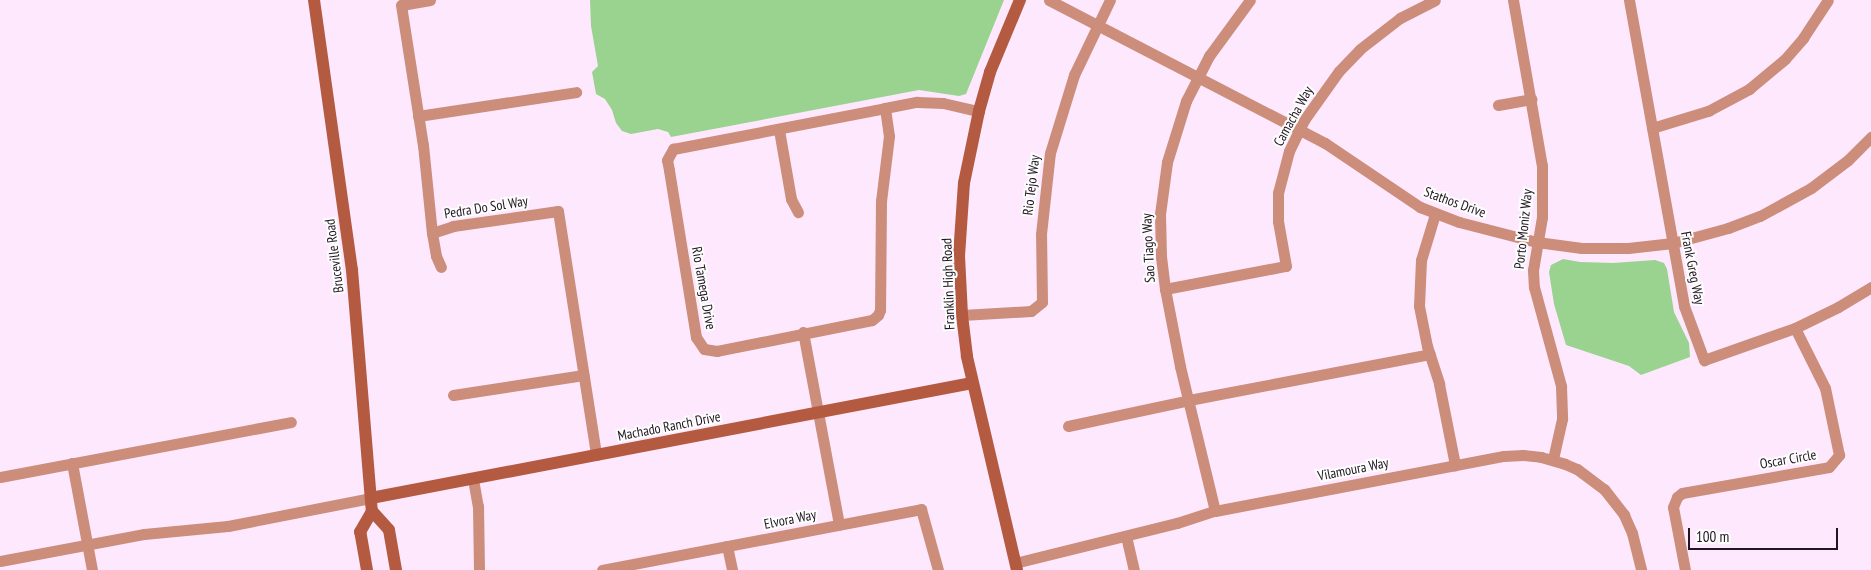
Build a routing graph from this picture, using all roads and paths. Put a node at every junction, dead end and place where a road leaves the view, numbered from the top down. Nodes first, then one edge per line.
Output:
1 (314, 0) edge
2 (430, 0) edge
3 (1020, 0) edge
4 (1049, 0) edge
5 (1110, 0) edge
6 (1250, 0) edge
7 (1435, 0) edge
8 (1513, 0) edge
9 (1629, 0) edge
10 (1828, 0) edge
11 (1096, 24) junction
12 (1198, 77) junction
13 (576, 92) dead end
14 (1531, 99) junction
15 (1498, 105) dead end
16 (884, 108) junction
17 (978, 111) junction
18 (418, 116) junction
19 (1652, 128) junction
20 (1299, 129) junction
21 (779, 130) junction
22 (1871, 137) edge
23 (798, 212) dead end
24 (1435, 214) junction
25 (432, 232) junction
26 (1538, 242) junction
27 (1673, 243) junction
28 (441, 267) dead end
29 (1871, 287) edge
30 (1165, 289) junction
31 (962, 315) junction
32 (1795, 328) junction
33 (803, 332) junction
34 (1430, 354) junction
35 (583, 375) junction
36 (972, 383) junction
37 (452, 395) dead end
38 (1188, 400) junction
39 (817, 412) junction
40 (291, 422) dead end
41 (1068, 426) dead end
42 (596, 455) junction
43 (1553, 459) junction
44 (72, 463) junction
45 (1455, 465) junction
46 (0, 477) edge
47 (472, 479) junction
48 (372, 505) junction
49 (1216, 511) junction
50 (839, 525) junction
51 (1126, 536) junction
52 (88, 544) junction
53 (727, 546) junction
54 (0, 561) edge
55 (1016, 566) edge
56 (92, 570) edge
57 (367, 570) edge
58 (396, 570) edge
59 (479, 570) edge
60 (603, 570) edge
61 (732, 570) edge
62 (938, 570) edge
63 (1134, 570) edge
64 (1640, 570) edge
65 (1685, 570) edge

1 - 48 street, Bruceville Road
2 - 18 street, Pedra Do Sol Way
3 - 17 street, Franklin High Road
4 - 11 street, Stathos Drive
5 - 11 street, Rio Tejo Way
6 - 12 street, Sao Tiago Way
7 - 20 street, Camacha Way
8 - 14 street, Porto Moniz Way
9 - 19 street, Frank Greg Way
10 - 19 street
11 - 12 street, Stathos Drive
11 - 31 street, Rio Tejo Way
12 - 20 street, Stathos Drive
12 - 30 street, Sao Tiago Way
13 - 18 street
14 - 15 street
14 - 26 street, Porto Moniz Way
16 - 17 street, Rio Tamega Drive
16 - 21 street, Rio Tamega Drive
16 - 33 street, Rio Tamega Drive
17 - 31 street, Franklin High Road
18 - 25 street, Pedra Do Sol Way
19 - 27 street, Frank Greg Way
20 - 24 street, Stathos Drive
20 - 30 street, Camacha Way
21 - 23 street
21 - 33 street, Rio Tamega Drive
22 - 27 street, Stathos Drive
24 - 26 street, Stathos Drive
24 - 34 street
25 - 28 street
25 - 35 street, Pedra Do Sol Way
26 - 27 street, Stathos Drive
26 - 43 street, Porto Moniz Way
27 - 32 street, Frank Greg Way
29 - 32 street, Frank Greg Way
30 - 38 street, Sao Tiago Way
31 - 36 street, Franklin High Road
32 - 65 street, Oscar Circle
33 - 39 street
34 - 38 street
34 - 45 street
35 - 37 street
35 - 42 street, Pedra Do Sol Way
36 - 39 street, Machado Ranch Drive
36 - 55 street, Franklin High Road
38 - 41 street
38 - 49 street, Sao Tiago Way
39 - 42 street, Machado Ranch Drive
39 - 50 street
40 - 44 street
42 - 47 street, Machado Ranch Drive
43 - 45 street, Vilamoura Way
43 - 64 street, Vilamoura Way
44 - 46 street
44 - 52 street
45 - 49 street, Vilamoura Way
47 - 48 street, Machado Ranch Drive
47 - 59 street
48 - 52 street
48 - 57 street
48 - 58 street
49 - 51 street, Vilamoura Way
50 - 53 street, Elvora Way
50 - 62 street, Elvora Way
51 - 55 street, Vilamoura Way
51 - 63 street
52 - 54 street
52 - 56 street
53 - 60 street, Elvora Way
53 - 61 street

